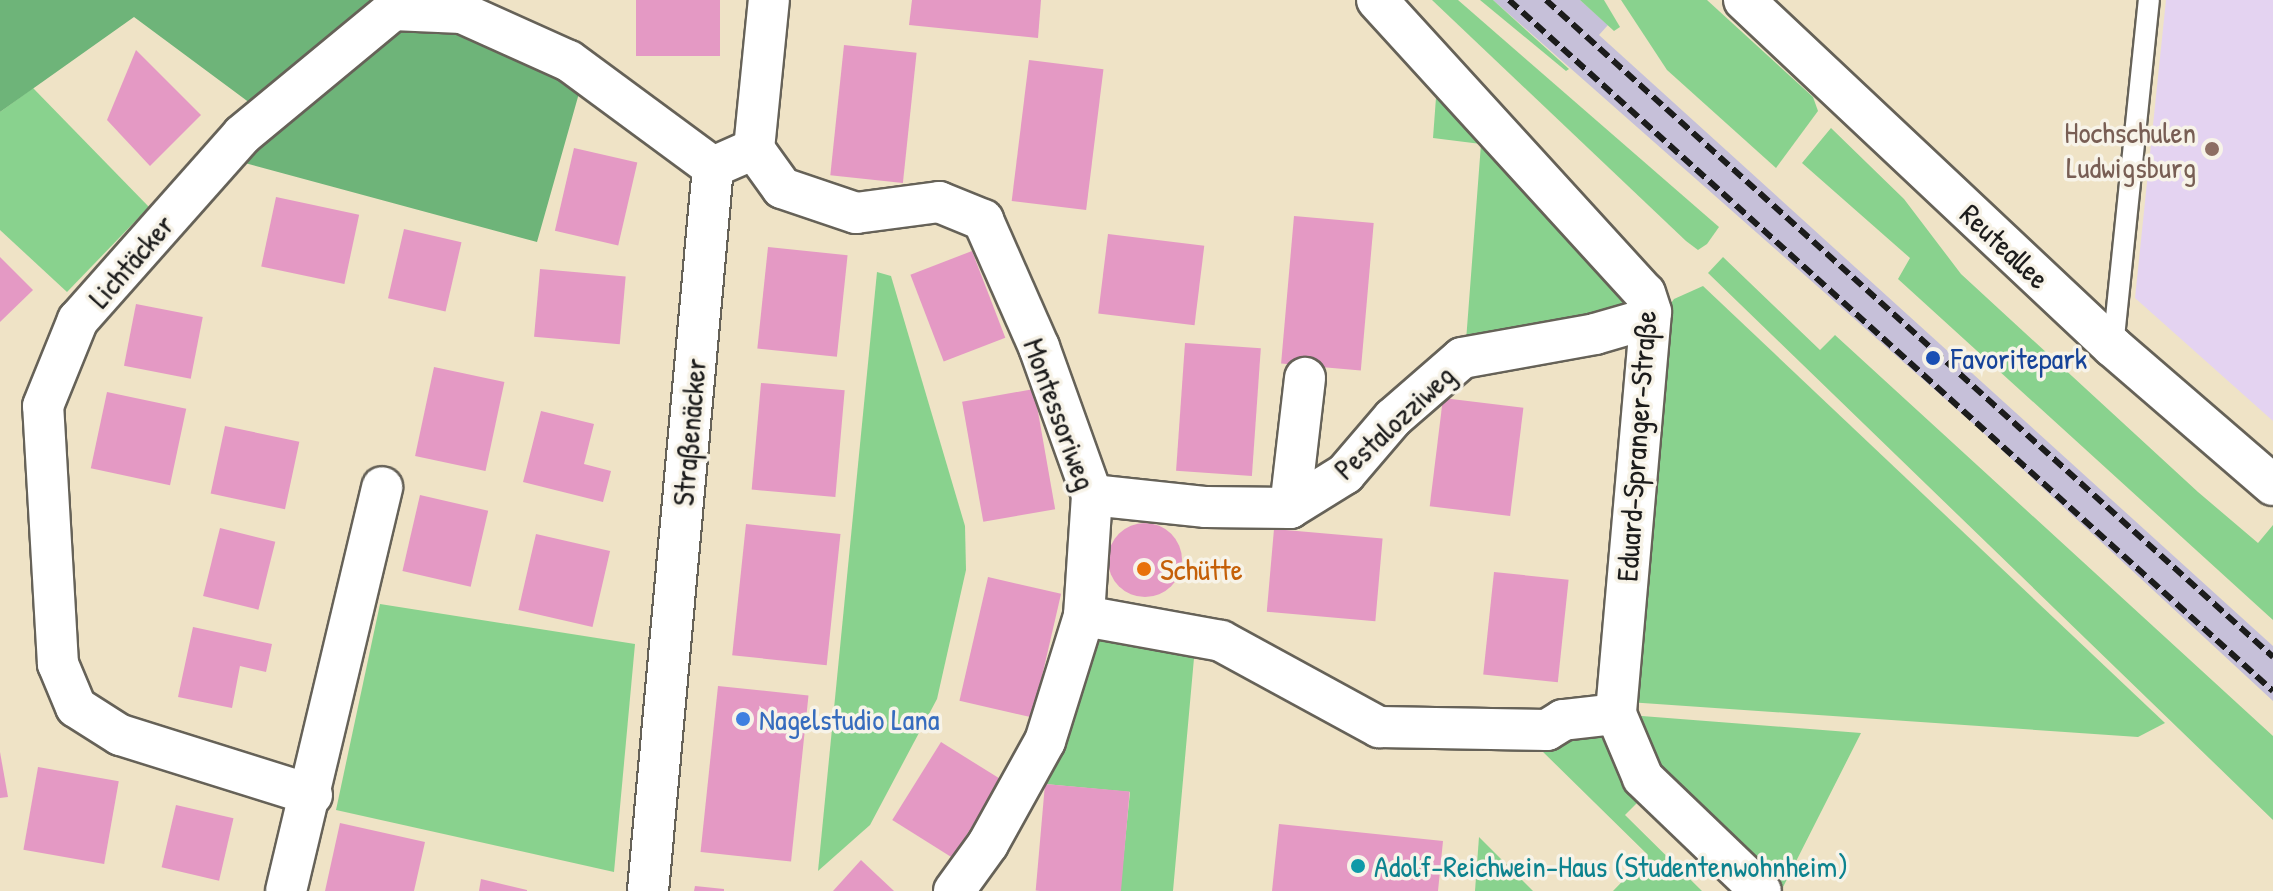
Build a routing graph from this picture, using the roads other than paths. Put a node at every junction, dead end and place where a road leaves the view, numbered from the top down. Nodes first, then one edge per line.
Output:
1 (769, 0) edge
2 (1377, 0) edge
3 (1744, 0) edge
4 (2149, 0) edge
5 (460, 6) edge
6 (754, 149) junction
7 (713, 167) junction
8 (1650, 318) junction
9 (2113, 347) junction
10 (1305, 378) dead end
11 (2273, 485) edge
12 (382, 487) dead end
13 (1092, 495) junction
14 (1290, 508) junction
15 (1084, 616) junction
16 (1616, 714) junction
17 (312, 795) junction
18 (286, 891) edge
19 (648, 891) edge
20 (954, 891) edge
21 (1761, 891) edge

1 - 6 street
2 - 8 street, Eduard-Spranger-Straße
3 - 9 street, Reuteallee
4 - 9 lane
5 - 7 street, Lichtäcker
5 - 17 street, Lichtäcker
6 - 7 street
6 - 13 street, Montessoriweg
7 - 19 street, Straßenäcker
8 - 14 street, Pestalozziweg
8 - 16 street, Eduard-Spranger-Straße
9 - 11 street, Reuteallee
10 - 14 street
12 - 17 street
13 - 14 street
13 - 15 street, Montessoriweg
15 - 16 street
15 - 20 street, Montessoriweg
16 - 21 street, Eduard-Spranger-Straße
17 - 18 street

